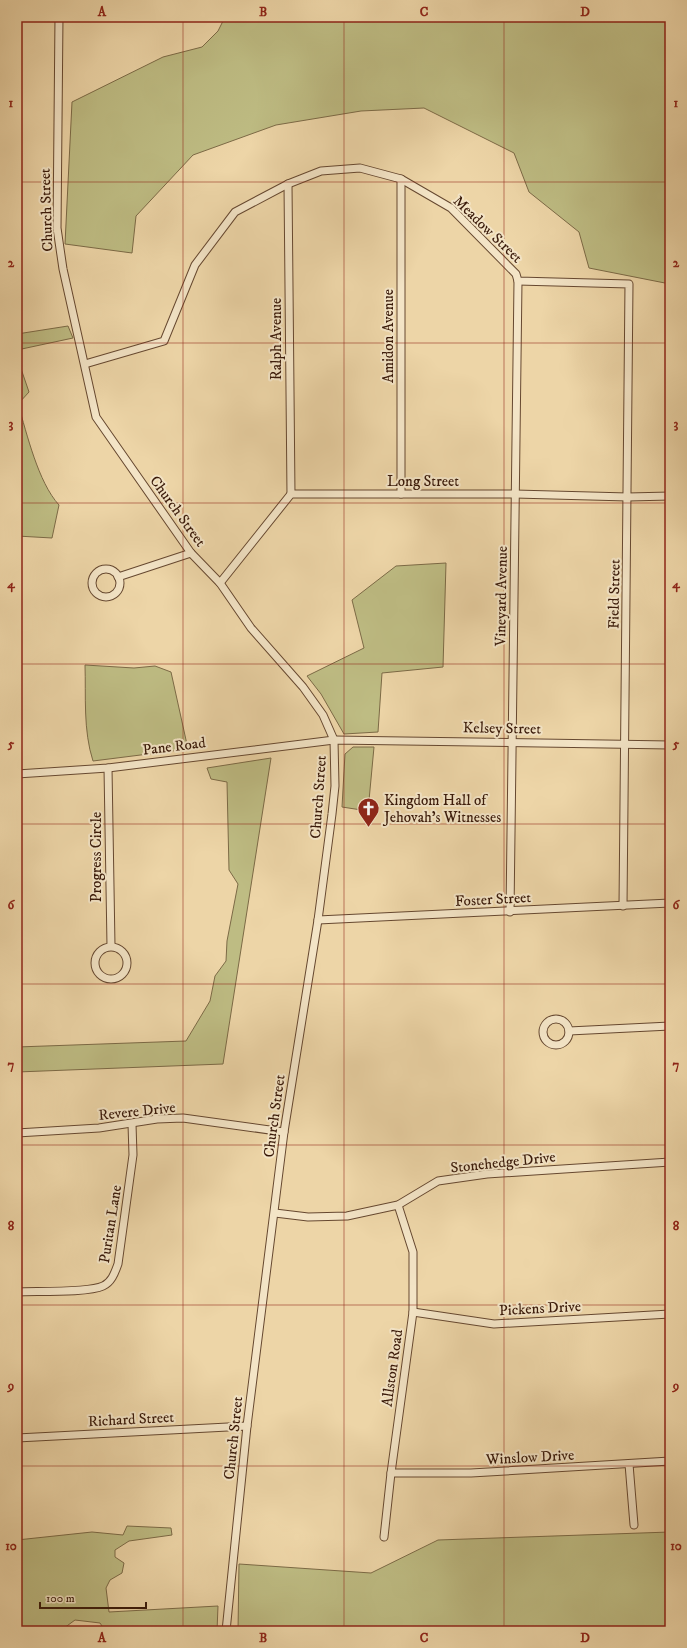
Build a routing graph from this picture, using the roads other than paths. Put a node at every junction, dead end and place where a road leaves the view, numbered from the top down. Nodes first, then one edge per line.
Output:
1 (58, 17) edge
2 (402, 179) junction
3 (288, 184) junction
4 (518, 281) junction
5 (629, 284) joint
6 (85, 364) junction
7 (290, 494) junction
8 (401, 494) junction
9 (516, 494) junction
10 (670, 496) edge
11 (628, 497) junction
12 (191, 553) junction
13 (118, 577) dead end
14 (220, 583) junction
15 (334, 740) junction
16 (512, 741) junction
17 (625, 744) junction
18 (670, 745) edge
19 (108, 768) junction
20 (17, 774) edge
21 (670, 903) edge
22 (623, 906) junction
23 (510, 912) junction
24 (318, 920) junction
25 (110, 946) junction
26 (670, 1026) edge
27 (569, 1031) dead end
28 (132, 1124) junction
29 (17, 1132) edge
30 (284, 1132) junction
31 (670, 1162) edge
32 (398, 1205) junction
33 (275, 1213) junction
34 (17, 1292) edge
35 (413, 1312) junction
36 (670, 1314) edge
37 (247, 1426) junction
38 (17, 1438) edge
39 (670, 1461) edge
40 (629, 1464) junction
41 (391, 1473) junction
42 (634, 1525) dead end
43 (384, 1537) dead end
44 (226, 1631) edge

1 - 6 street, Church Street
2 - 3 street, Meadow Street
2 - 4 street, Meadow Street
2 - 8 street, Amidon Avenue
3 - 6 street, Meadow Street
3 - 7 street, Ralph Avenue
4 - 5 street, Meadow Street
4 - 9 street, Vineyard Avenue
5 - 11 street, Field Street
6 - 12 street, Church Street
7 - 8 street, Long Street
7 - 14 street
8 - 9 street, Long Street
9 - 11 street, Long Street
9 - 16 street, Vineyard Avenue
10 - 11 street, Long Street
11 - 17 street, Field Street
12 - 13 street
12 - 14 street, Church Street
14 - 15 street, Church Street
15 - 16 street, Kelsey Street
15 - 19 street, Pane Road
15 - 24 street, Church Street
16 - 17 street, Kelsey Street
16 - 23 street, Vineyard Avenue
17 - 18 street, Kelsey Street
17 - 22 street, Field Street
19 - 20 street, Pane Road
19 - 25 street, Progress Circle
21 - 22 street, Foster Street
22 - 23 street, Foster Street
23 - 24 street, Foster Street
24 - 30 street, Church Street
25 - 25 street
26 - 27 street
28 - 29 street, Revere Drive
28 - 30 street, Revere Drive
28 - 34 street, Puritan Lane
30 - 33 street, Church Street
31 - 32 street, Stonehedge Drive
32 - 33 street, Stonehedge Drive
32 - 35 street, Allston Road
33 - 37 street, Church Street
35 - 36 street, Pickens Drive
35 - 41 street, Allston Road
37 - 38 street, Richard Street
37 - 44 street, Church Street
39 - 40 street, Winslow Drive
40 - 41 street, Winslow Drive
40 - 42 street
41 - 43 street, Allston Road

